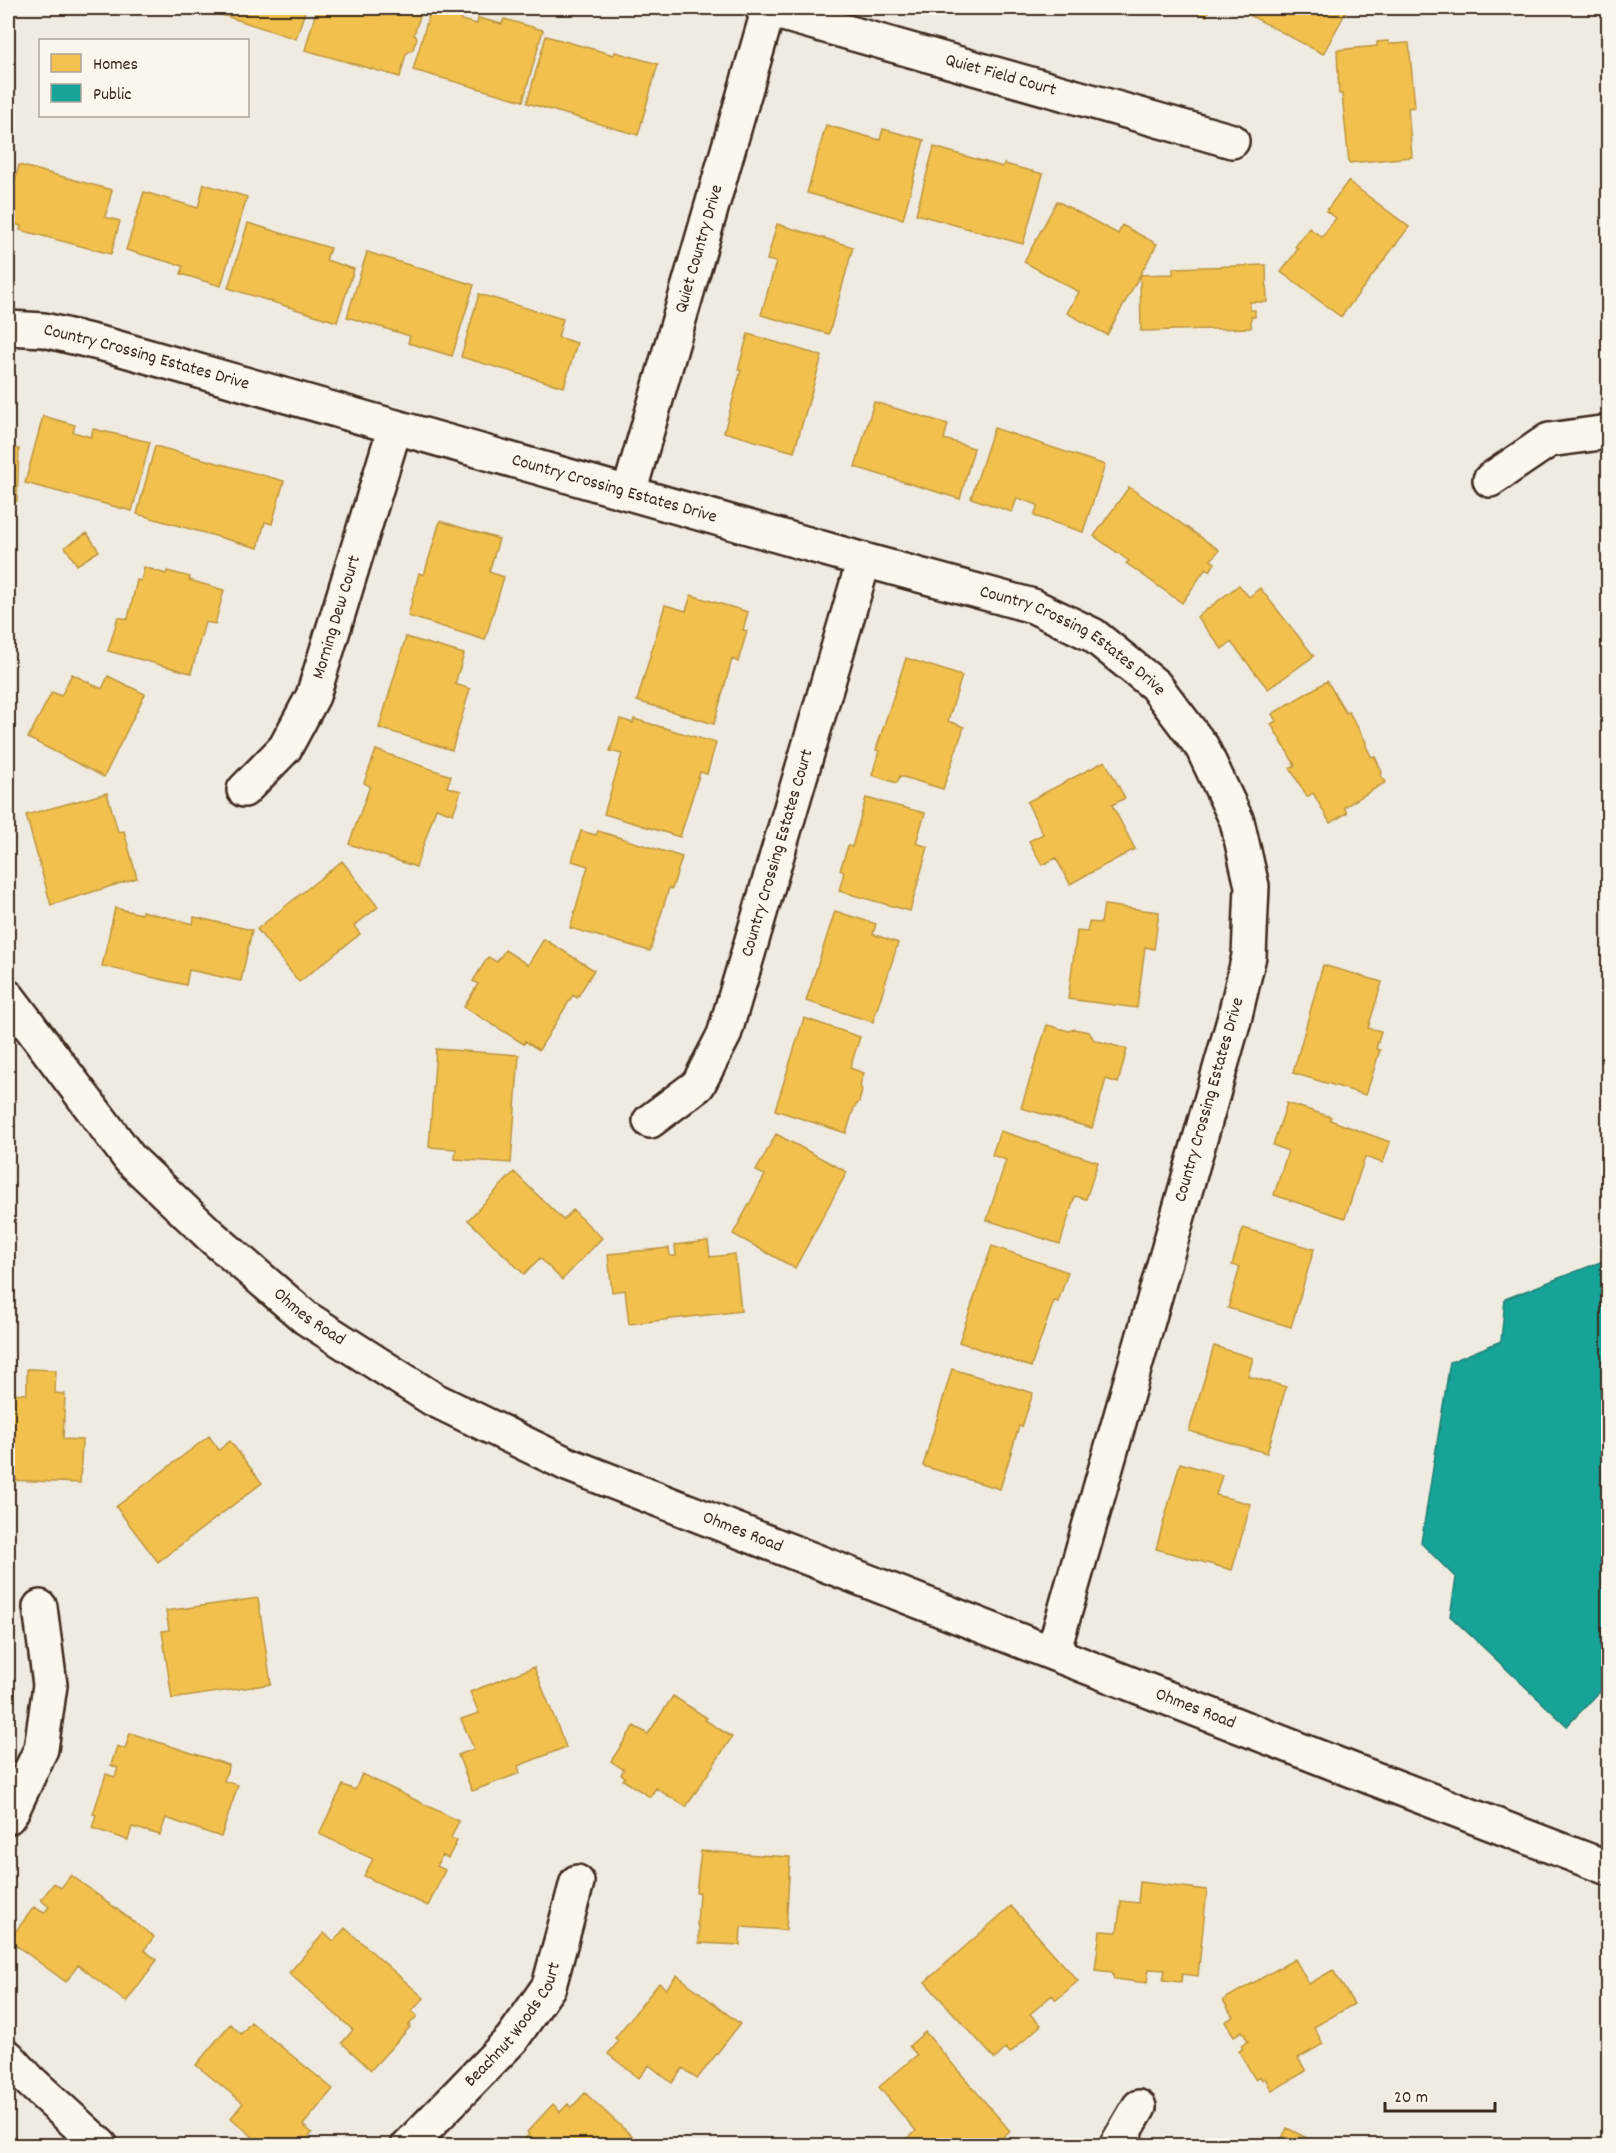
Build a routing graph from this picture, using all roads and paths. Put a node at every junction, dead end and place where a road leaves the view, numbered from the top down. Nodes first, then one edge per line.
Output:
1 (766, 8) edge
2 (1232, 141) dead end
3 (8, 328) edge
4 (395, 427) junction
5 (1608, 432) edge
6 (1491, 480) dead end
7 (629, 492) junction
8 (864, 560) junction
9 (244, 790) dead end
10 (8, 997) edge
11 (650, 1121) dead end
12 (40, 1607) dead end
13 (1053, 1653) junction
14 (8, 1817) edge
15 (1608, 1868) edge
16 (577, 1882) dead end
17 (8, 2057) edge
18 (1139, 2107) dead end
19 (101, 2145) edge
20 (408, 2145) edge
21 (1116, 2145) edge

1 - 2 street, Quiet Field Court
1 - 7 street, Quiet Country Drive
3 - 4 street, Country Crossing Estates Drive
4 - 7 street, Country Crossing Estates Drive
4 - 9 street, Morning Dew Court
5 - 6 street
7 - 8 street, Country Crossing Estates Drive
8 - 11 street, Country Crossing Estates Court
8 - 13 street, Country Crossing Estates Drive
10 - 13 street, Ohmes Road
12 - 14 street
13 - 15 street, Ohmes Road
16 - 20 street, Beachnut Woods Court
17 - 19 street
18 - 21 street

